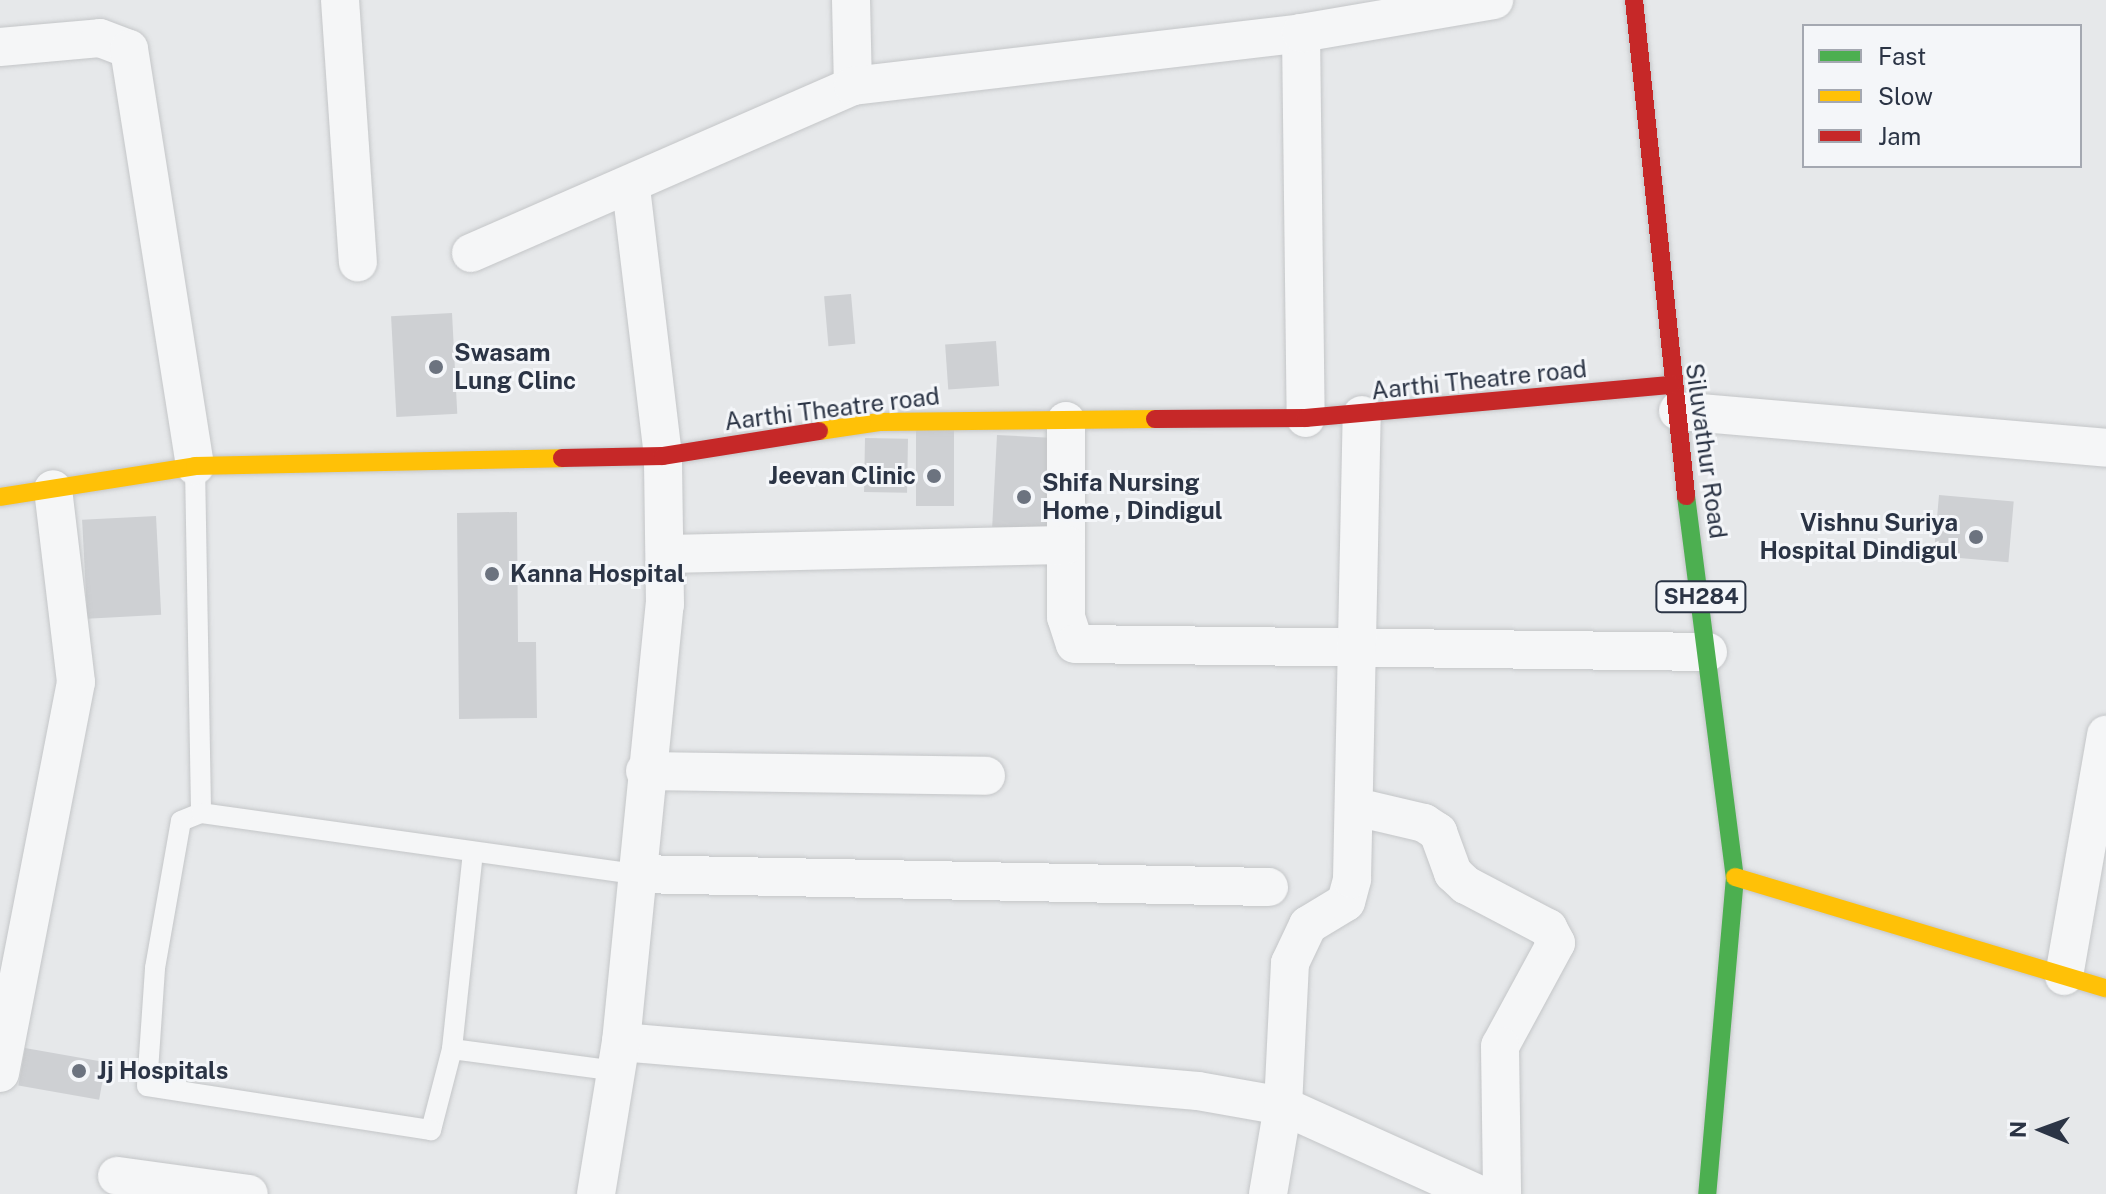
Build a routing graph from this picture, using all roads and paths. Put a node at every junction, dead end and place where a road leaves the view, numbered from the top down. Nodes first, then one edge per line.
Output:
1 (340, 0) edge
2 (851, 0) edge
3 (1494, 0) edge
4 (1634, 0) edge
5 (1301, 33) junction
6 (0, 47) edge
7 (853, 86) junction
8 (631, 186) junction
9 (471, 253) dead end
10 (358, 262) dead end
11 (1675, 398) junction
12 (1362, 415) junction
13 (1306, 418) junction
14 (1066, 421) junction
15 (2106, 448) edge
16 (663, 456) junction
17 (195, 466) junction
18 (53, 489) junction
19 (0, 497) edge
20 (1066, 545) junction
21 (665, 554) junction
22 (1360, 651) junction
23 (1708, 652) junction
24 (2106, 735) edge
25 (645, 771) junction
26 (986, 776) dead end
27 (1356, 807) junction
28 (201, 813) junction
29 (473, 852) junction
30 (636, 874) junction
31 (1735, 877) junction
32 (1269, 887) dead end
33 (13, 952) edge
34 (2064, 976) junction
35 (2106, 988) edge
36 (452, 1049) junction
37 (619, 1056) junction
38 (0, 1073) edge
39 (1283, 1106) junction
40 (117, 1176) dead end
41 (249, 1194) edge
42 (596, 1194) edge
43 (1268, 1194) edge
44 (1478, 1194) edge
45 (1502, 1194) edge
46 (1707, 1194) edge

1 - 10 street
2 - 7 street
3 - 5 street
4 - 11 main road, Siluvathur Road / SH284
5 - 7 street
5 - 13 street
6 - 17 street
7 - 8 street
8 - 9 street
8 - 16 street
11 - 12 main road, Aarthi Theatre road
11 - 15 street
11 - 23 main road, Siluvathur Road / SH284
12 - 13 main road, Aarthi Theatre road
12 - 22 street
13 - 14 main road, Aarthi Theatre road
14 - 16 main road, Aarthi Theatre road
14 - 20 street
16 - 17 main road, Aarthi Theatre road
16 - 21 street
17 - 18 main road, Aarthi Theatre road
17 - 28 lane
18 - 19 main road, Aarthi Theatre road
18 - 33 street
20 - 21 street
20 - 22 street
21 - 25 street
22 - 23 street
22 - 27 street
23 - 31 main road, Siluvathur Road / SH284
24 - 34 street
25 - 26 street
25 - 30 street
27 - 39 street
27 - 45 street
28 - 29 lane
28 - 36 lane
29 - 30 lane
29 - 36 lane
30 - 32 street
30 - 37 street
31 - 34 main road
31 - 46 main road, Siluvathur Road / SH284
33 - 38 street
34 - 35 main road
36 - 37 lane
37 - 39 street
37 - 42 street
39 - 43 street
39 - 44 street
40 - 41 street

